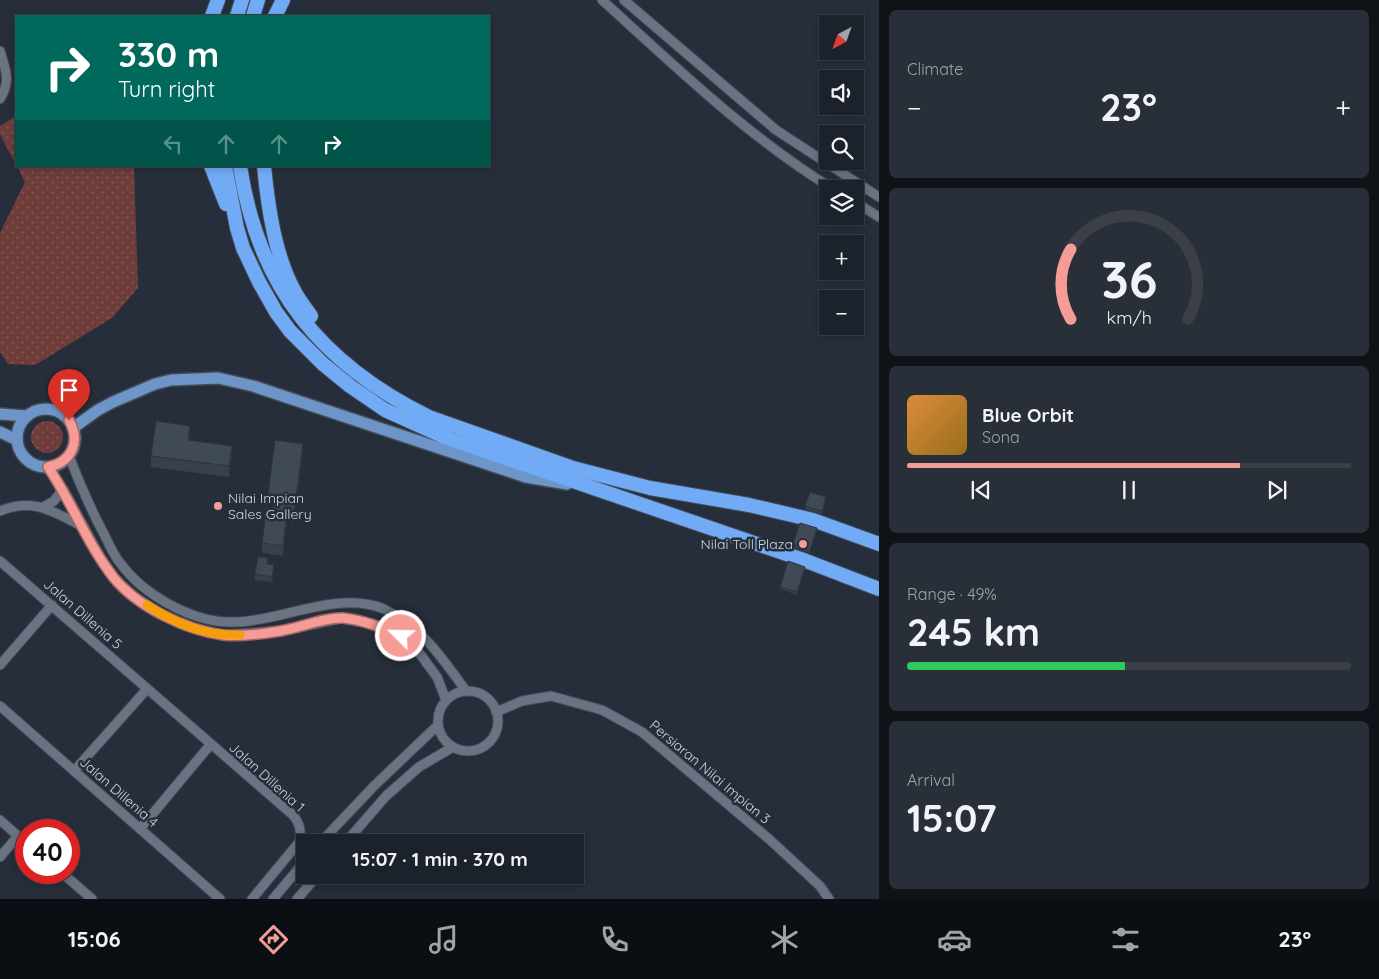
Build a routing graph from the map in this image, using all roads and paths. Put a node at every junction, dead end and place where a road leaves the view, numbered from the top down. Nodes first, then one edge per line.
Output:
1 (218, 0) edge
2 (242, 0) edge
3 (258, 0) edge
4 (283, 0) edge
5 (602, 0) edge
6 (624, 0) edge
7 (212, 15) edge
8 (237, 15) edge
9 (253, 15) edge
10 (276, 15) edge
11 (0, 52) edge
12 (0, 99) edge
13 (211, 167) edge
14 (225, 167) edge
15 (240, 167) edge
16 (264, 167) edge
17 (819, 180) edge
18 (879, 197) edge
19 (864, 208) edge
20 (879, 217) edge
21 (237, 228) junction
22 (317, 337) junction
23 (0, 414) edge
24 (26, 416) junction
25 (73, 428) junction
26 (0, 432) edge
27 (17, 440) junction
28 (69, 456) junction
29 (48, 467) junction
30 (588, 488) junction
31 (63, 489) junction
32 (43, 507) junction
33 (0, 511) edge
34 (84, 527) junction
35 (879, 544) edge
36 (0, 560) edge
37 (879, 589) edge
38 (52, 605) junction
39 (0, 665) edge
40 (147, 689) junction
41 (466, 691) junction
42 (446, 700) junction
43 (0, 706) edge
44 (496, 712) junction
45 (438, 725) junction
46 (210, 745) junction
47 (453, 747) junction
48 (74, 771) junction
49 (0, 820) edge
50 (140, 829) junction
51 (15, 833) edge
52 (329, 834) edge
53 (353, 834) edge
54 (15, 840) edge
55 (0, 857) edge
56 (296, 872) edge
57 (73, 884) edge
58 (310, 884) edge
59 (87, 897) edge
60 (220, 899) edge
61 (252, 899) edge
62 (273, 899) edge
63 (297, 899) edge
64 (829, 899) edge

1 - 7 highway
2 - 8 highway
3 - 9 highway
4 - 10 highway
5 - 17 street
6 - 18 street
11 - 12 street
13 - 21 highway
14 - 21 highway
15 - 22 highway
16 - 22 highway
19 - 20 street
21 - 30 highway
22 - 35 highway
23 - 24 main road
24 - 25 main road
24 - 27 main road
25 - 28 main road
25 - 30 main road
26 - 27 main road
27 - 29 main road
28 - 29 main road
28 - 41 street
29 - 31 street
30 - 37 highway
31 - 32 street
31 - 34 street
32 - 33 street
32 - 34 street
34 - 42 street
36 - 38 street, Jalan Dillenia 5
38 - 39 street
38 - 40 street, Jalan Dillenia 5
40 - 46 street, Jalan Dillenia 1
40 - 48 street
41 - 42 street
41 - 44 street
42 - 45 street
43 - 48 street, Jalan Dillenia 4
44 - 47 street
44 - 64 street, Persiaran Nilai Impian 3
45 - 47 street
45 - 52 street
46 - 50 street
46 - 61 street, Jalan Dillenia 1
47 - 53 street
48 - 50 street, Jalan Dillenia 4
49 - 51 street
50 - 60 street, Jalan Dillenia 4
54 - 55 street
56 - 62 street
57 - 59 street
58 - 63 street

